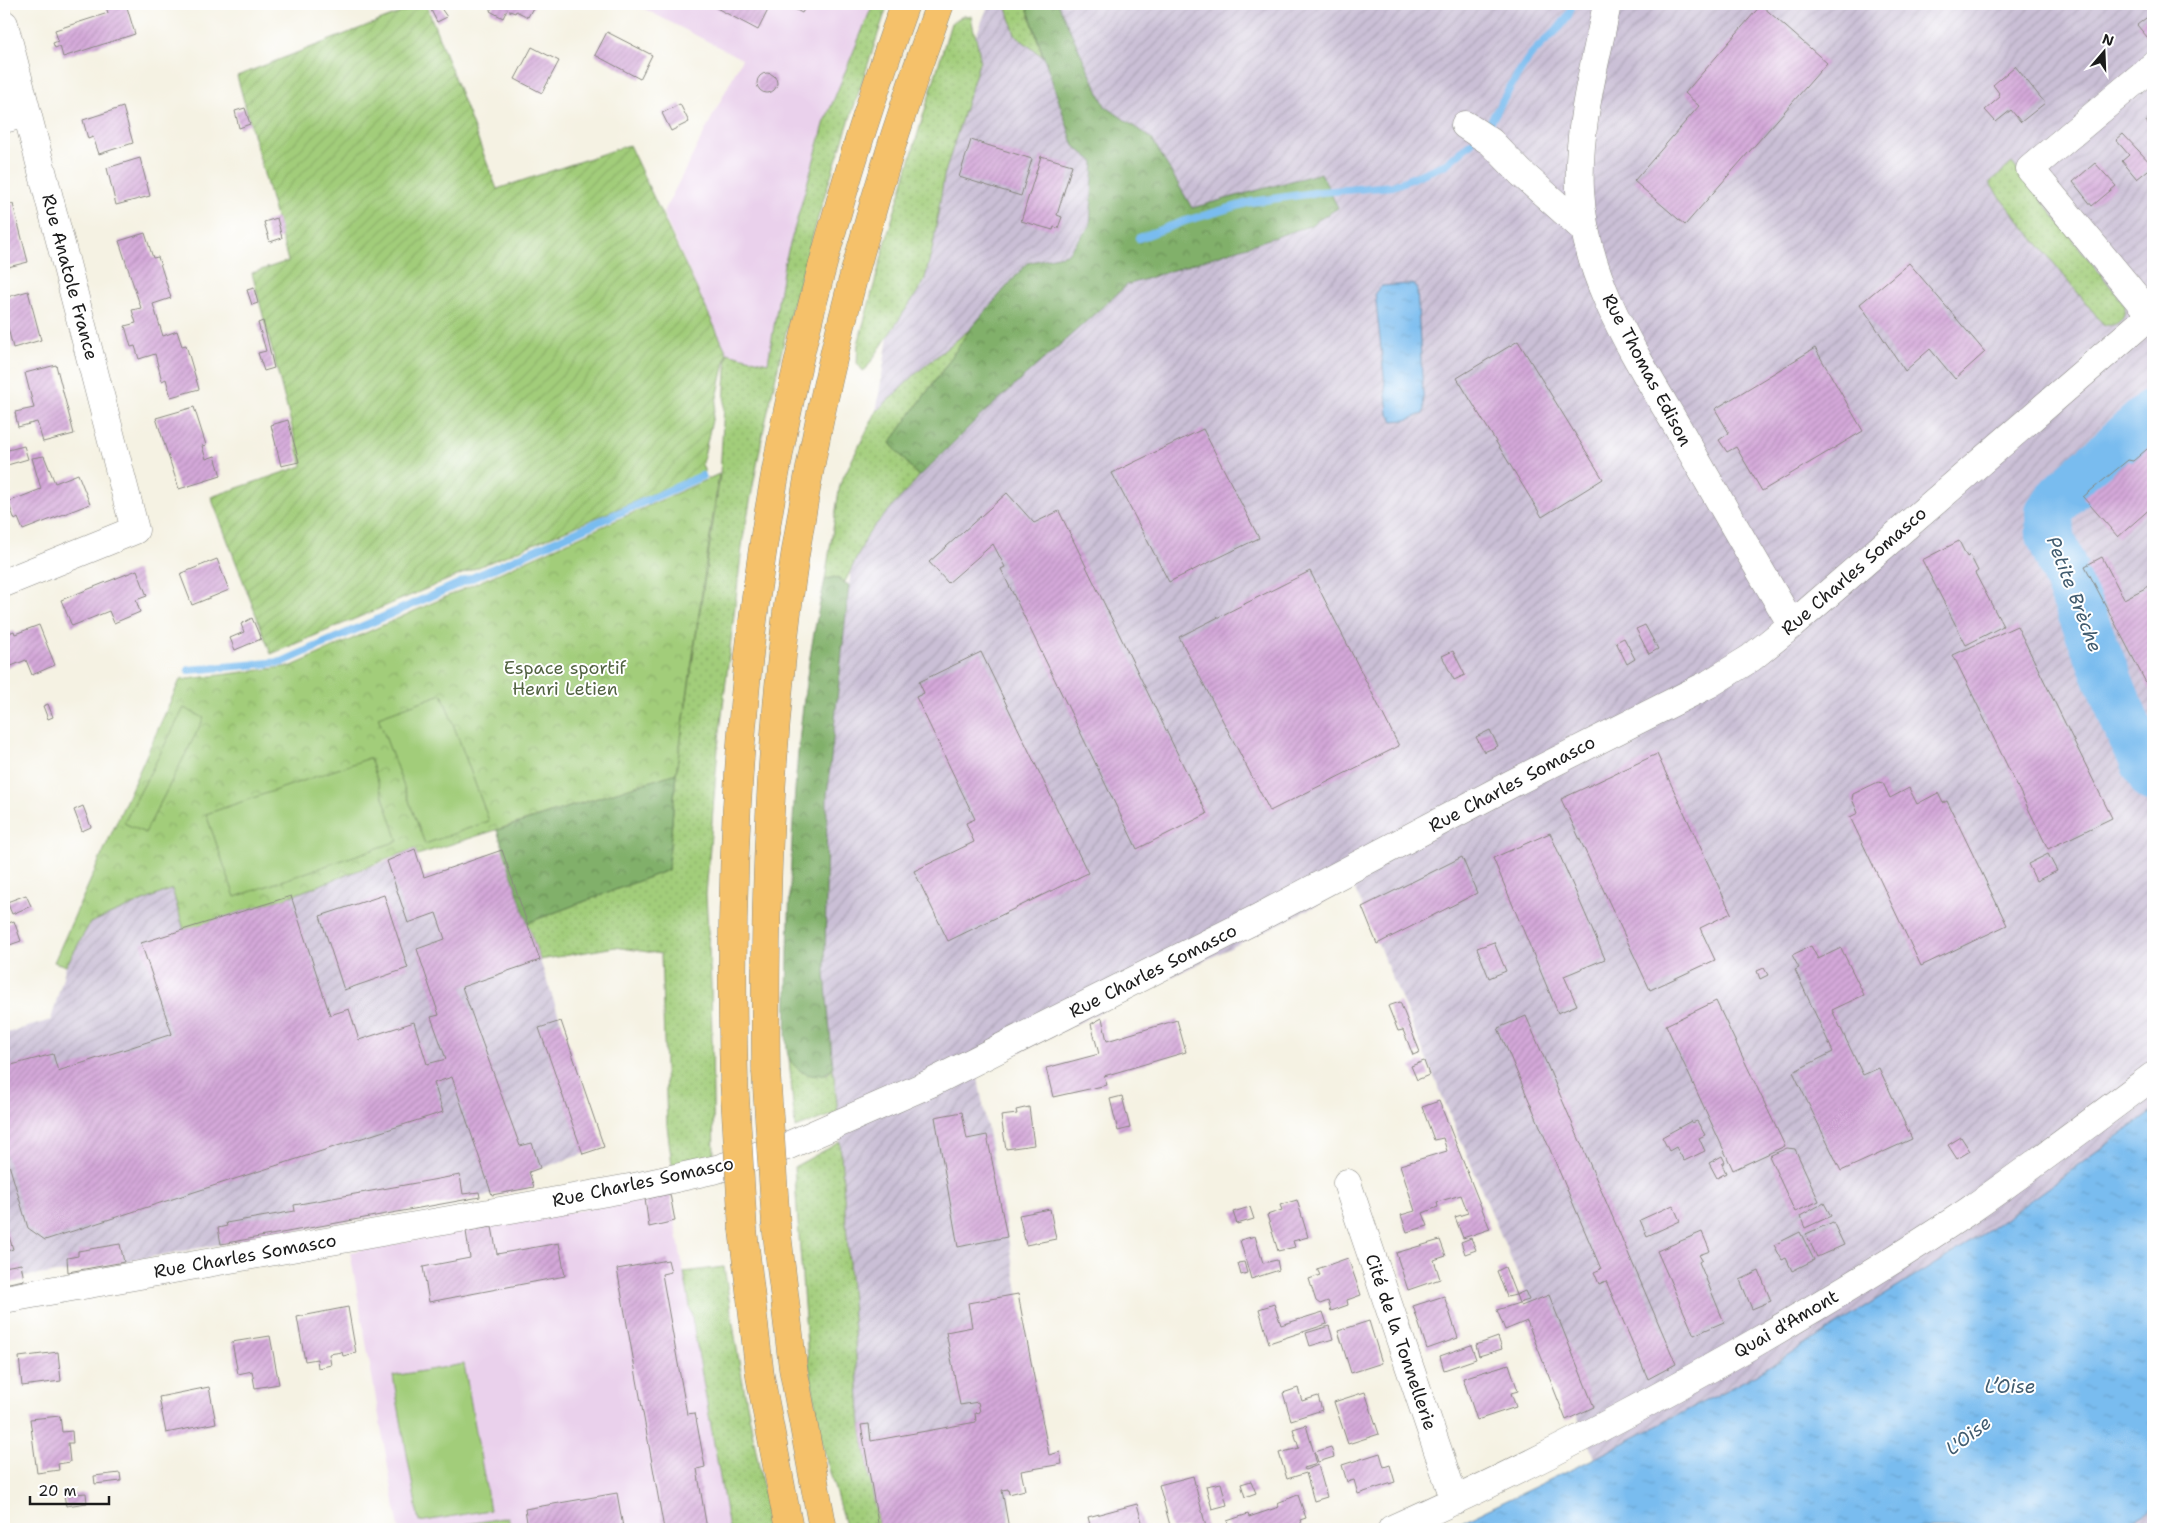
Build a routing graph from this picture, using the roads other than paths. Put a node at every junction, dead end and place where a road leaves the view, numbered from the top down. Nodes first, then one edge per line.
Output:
1 (905, 4) edge
2 (940, 4) edge
3 (1607, 4) edge
4 (4, 24) edge
5 (2153, 66) edge
6 (15, 116) edge
7 (1465, 125) dead end
8 (1585, 230) junction
9 (2152, 314) edge
10 (4, 584) edge
11 (1792, 625) junction
12 (2153, 1076) edge
13 (1347, 1183) dead end
14 (4, 1300) edge
15 (1455, 1501) junction
16 (789, 1529) edge
17 (823, 1529) edge
18 (1392, 1529) edge

1 - 16 highway, bridge
2 - 17 highway, bridge
3 - 8 street, Rue Thomas Edison
4 - 6 street, Rue Anatole France
5 - 9 street
6 - 10 street, Rue Anatole France
7 - 8 street
8 - 11 street, Rue Thomas Edison
9 - 11 street, Rue Charles Somasco
11 - 14 street, Rue Charles Somasco
12 - 15 street, Quai d'Amont
13 - 15 street, Cité de la Tonnellerie
15 - 18 street, Quai d'Amont

